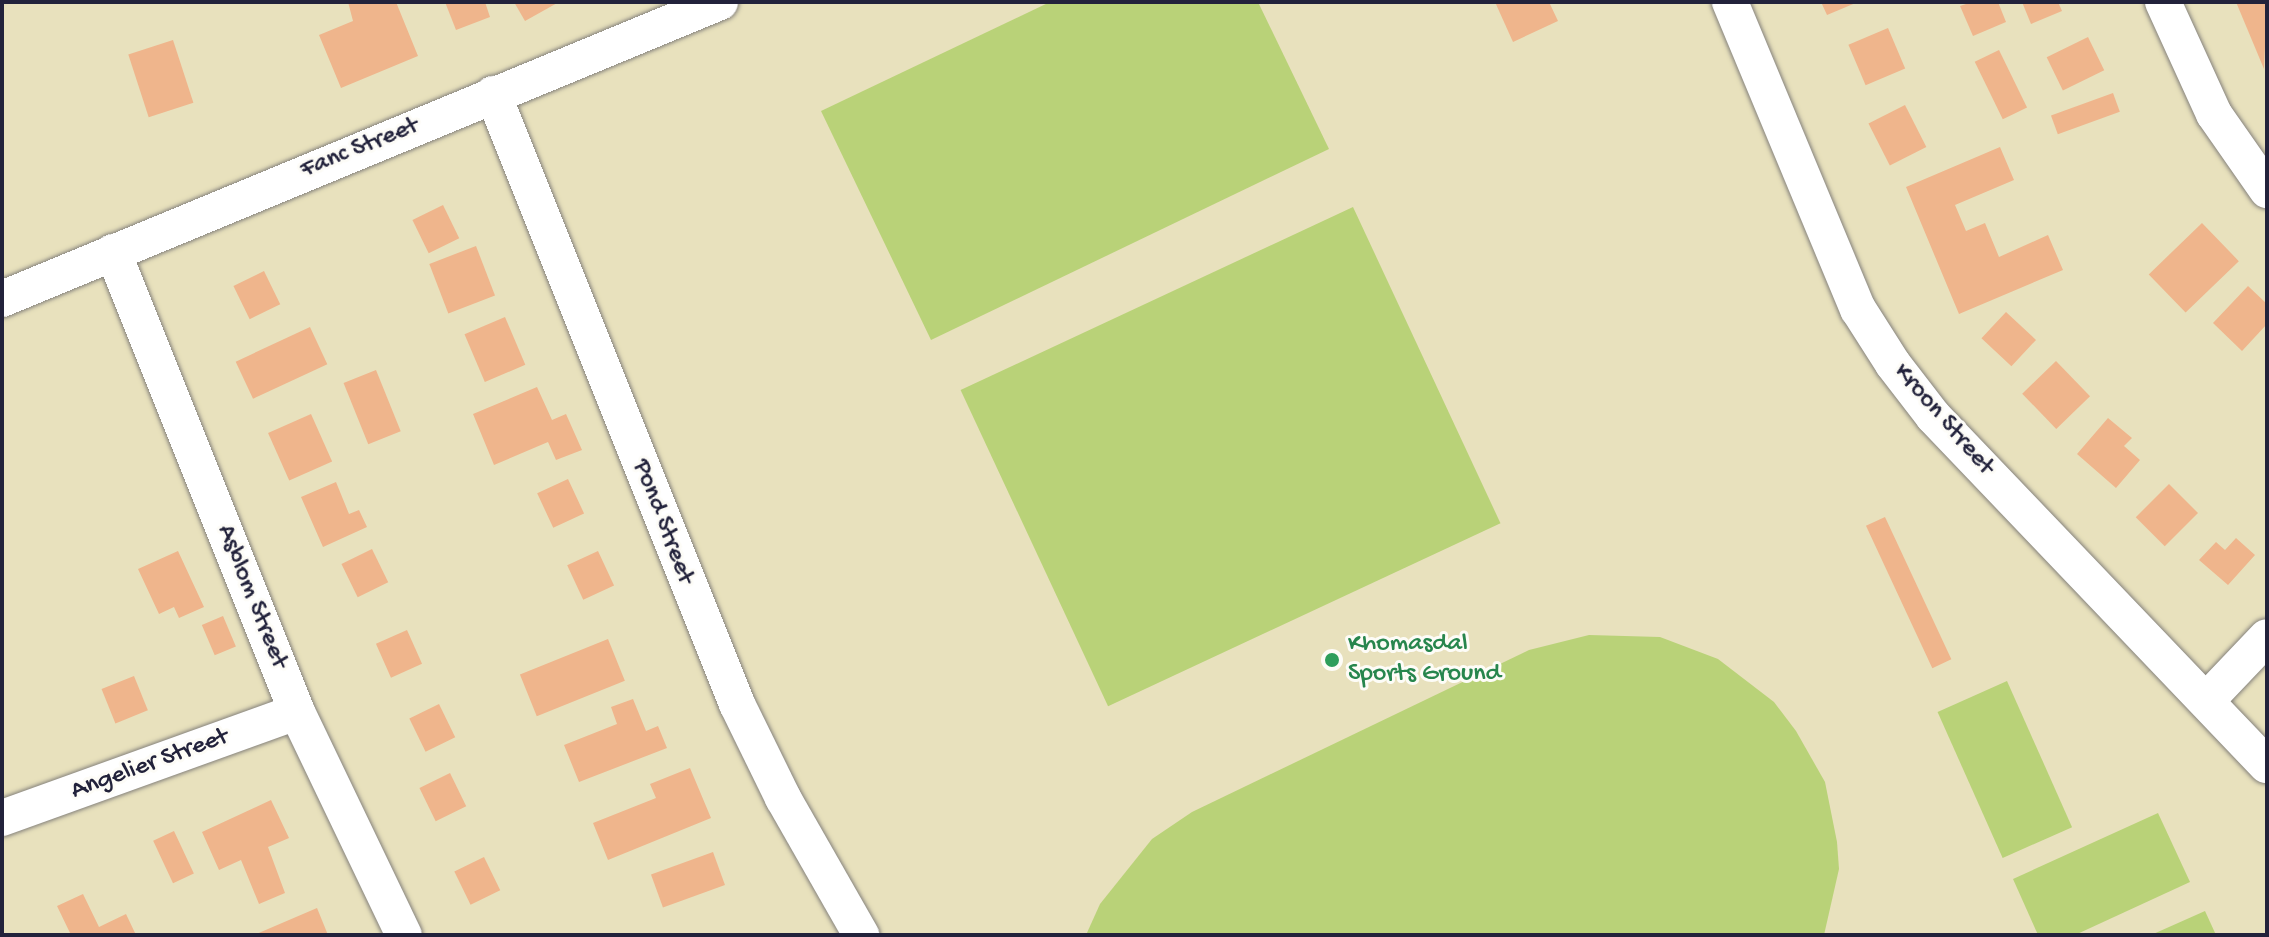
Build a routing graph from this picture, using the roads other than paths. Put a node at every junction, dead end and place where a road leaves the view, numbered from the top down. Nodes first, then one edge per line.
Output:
1 (720, 2) edge
2 (1730, 2) edge
3 (2163, 2) edge
4 (493, 94) junction
5 (2267, 190) edge
6 (113, 252) junction
7 (2, 299) edge
8 (2267, 637) edge
9 (2206, 701) junction
10 (297, 712) junction
11 (2267, 765) edge
12 (2, 818) edge
13 (404, 935) edge
14 (861, 935) edge

1 - 4 street, Fanc Street
2 - 9 street, Kroon Street
3 - 5 street
4 - 6 street, Fanc Street
4 - 14 street, Pond Street
6 - 7 street, Fanc Street
6 - 10 street, Asblom Street
8 - 9 street
9 - 11 street, Kroon Street
10 - 12 street, Angelier Street
10 - 13 street, Asblom Street

